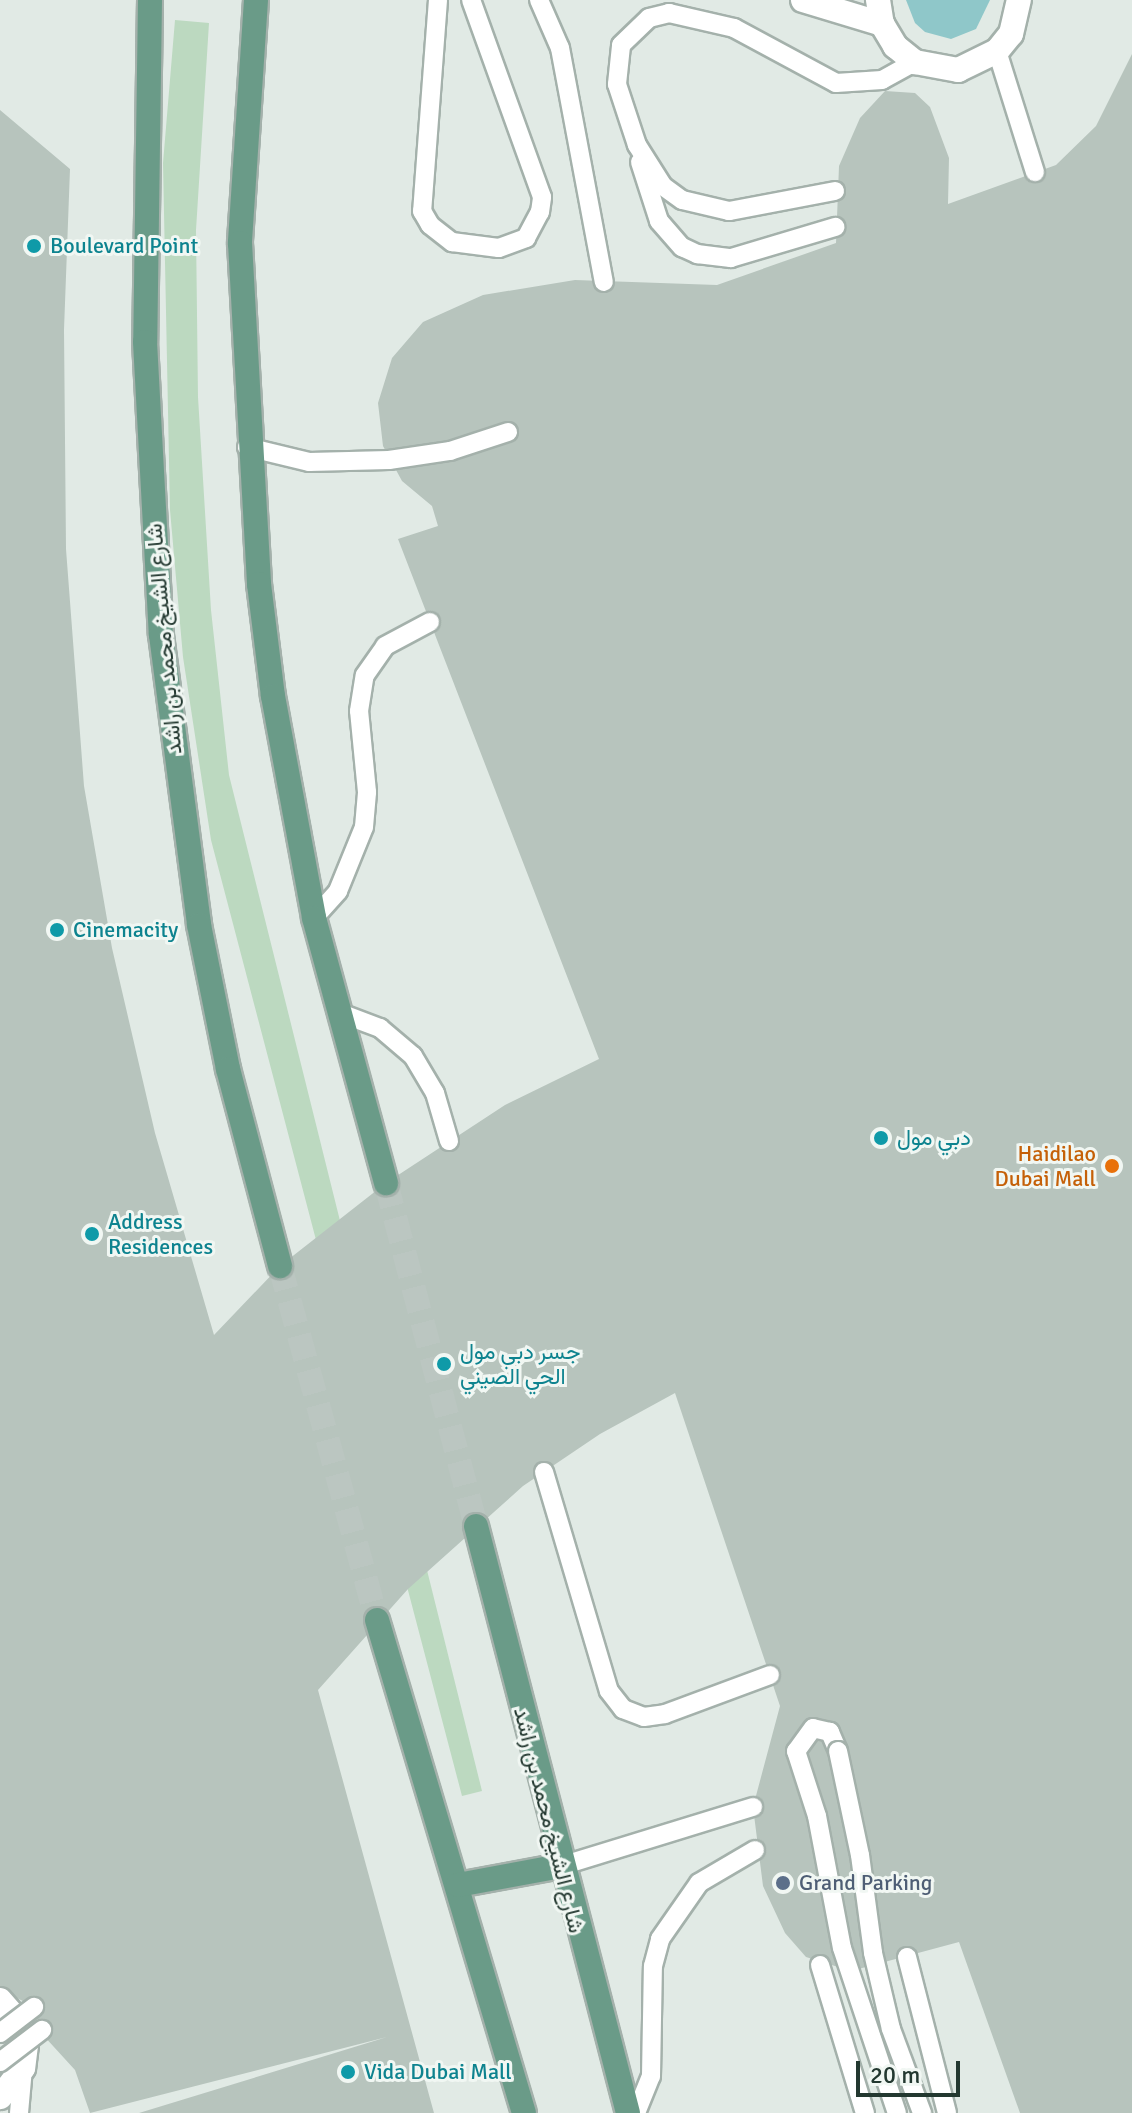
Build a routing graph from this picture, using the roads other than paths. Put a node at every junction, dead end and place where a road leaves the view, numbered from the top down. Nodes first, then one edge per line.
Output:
1 (150, 0) edge
2 (256, 0) edge
3 (438, 0) edge
4 (471, 0) edge
5 (539, 0) edge
6 (803, 0) edge
7 (878, 0) edge
8 (1024, 4) edge
9 (882, 24) junction
10 (997, 51) junction
11 (915, 62) junction
12 (637, 145) junction
13 (1035, 172) dead end
14 (835, 191) dead end
15 (835, 227) dead end
16 (604, 282) dead end
17 (508, 432) dead end
18 (247, 447) junction
19 (430, 622) dead end
20 (314, 918) junction
21 (340, 1013) junction
22 (449, 1141) dead end
23 (386, 1183) tunnel mouth
24 (280, 1266) tunnel mouth
25 (544, 1472) dead end
26 (476, 1526) tunnel mouth
27 (377, 1620) tunnel mouth
28 (770, 1675) dead end
29 (753, 1807) dead end
30 (755, 1850) dead end
31 (561, 1866) junction
32 (458, 1885) junction
33 (907, 1957) dead end
34 (883, 1964) dead end
35 (820, 1965) dead end
36 (0, 2000) edge
37 (34, 2007) dead end
38 (42, 2030) dead end
39 (0, 2033) edge
40 (11, 2065) edge
41 (0, 2097) edge
42 (19, 2113) edge
43 (524, 2113) edge
44 (628, 2113) edge
45 (636, 2113) edge
46 (865, 2113) edge
47 (897, 2113) edge
48 (920, 2113) edge
49 (947, 2113) edge

1 - 24 main road, شارع الشيخ محمد بن راشد
2 - 18 main road
3 - 4 lane
5 - 16 lane
6 - 9 street
7 - 9 street
8 - 10 street
9 - 11 street
10 - 11 street
10 - 13 lane
11 - 12 lane
12 - 14 lane
12 - 15 lane
17 - 18 lane
18 - 20 main road
19 - 20 lane
20 - 21 main road
21 - 22 lane
21 - 23 main road
25 - 28 lane
26 - 31 main road, شارع الشيخ محمد بن راشد
27 - 32 main road
29 - 31 lane
30 - 45 lane
31 - 32 main road
31 - 44 main road, شارع الشيخ محمد بن راشد
32 - 43 main road
33 - 49 lane
34 - 48 lane, bridge
35 - 46 lane
36 - 40 street
37 - 39 lane, bridge
38 - 40 lane, bridge
40 - 41 street
40 - 42 lane
47 - 48 lane, bridge

